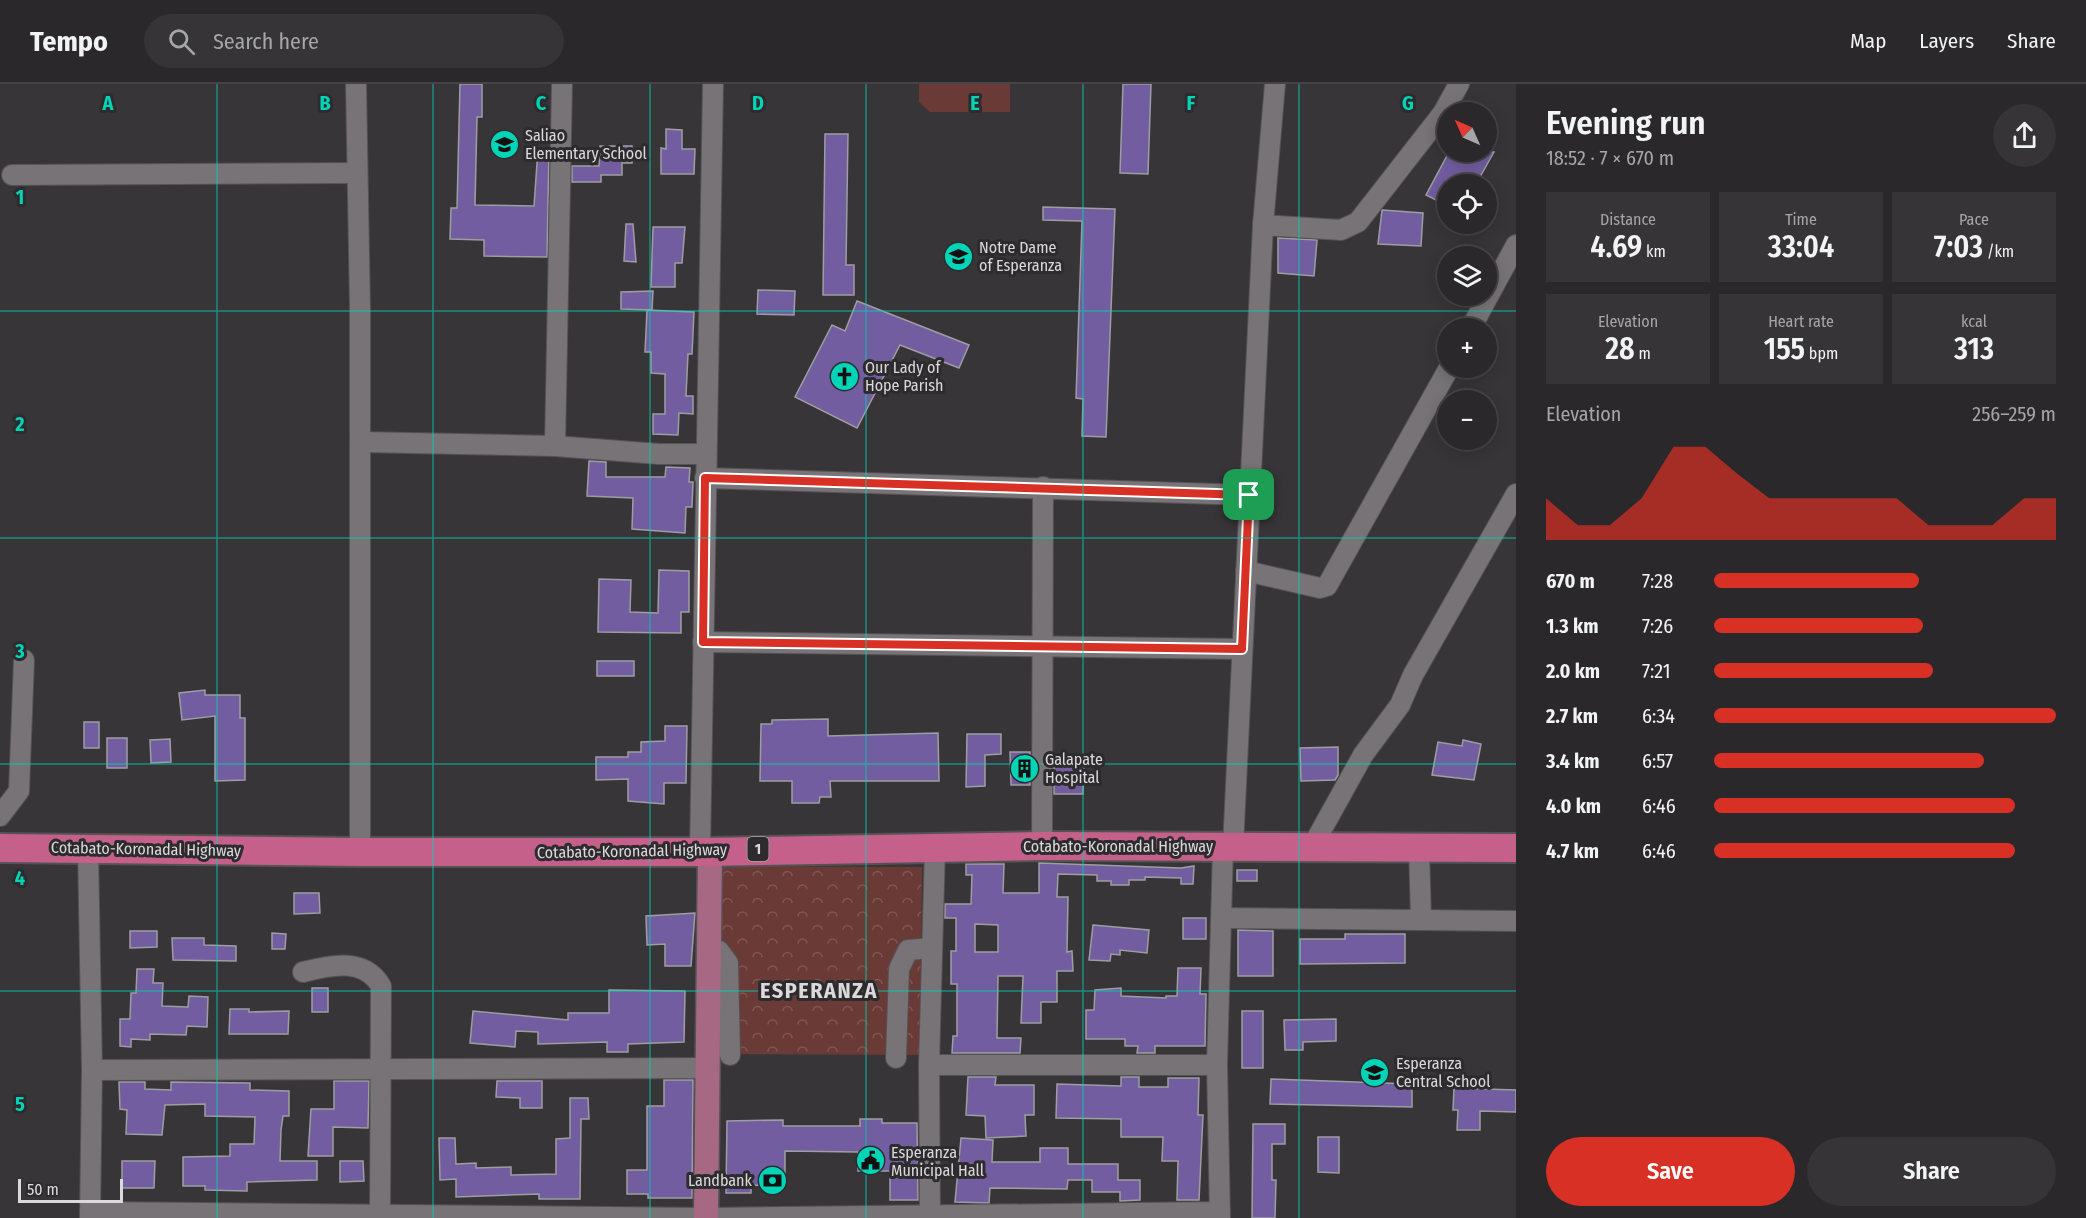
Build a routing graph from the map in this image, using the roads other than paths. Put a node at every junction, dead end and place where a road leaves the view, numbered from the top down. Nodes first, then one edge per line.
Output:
1 (356, 84) edge
2 (562, 84) edge
3 (713, 84) edge
4 (1275, 84) edge
5 (1459, 84) edge
6 (355, 173) junction
7 (12, 176) dead end
8 (1263, 225) junction
9 (1516, 245) edge
10 (1476, 318) edge
11 (1443, 378) edge
12 (360, 442) junction
13 (555, 446) junction
14 (706, 454) junction
15 (705, 478) junction
16 (1043, 487) junction
17 (1249, 495) junction
18 (1516, 495) edge
19 (1246, 571) junction
20 (703, 642) junction
21 (1042, 647) junction
22 (1242, 649) junction
23 (24, 660) dead end
24 (0, 816) edge
25 (1042, 846) junction
26 (935, 847) junction
27 (1228, 847) junction
28 (1312, 847) junction
29 (1419, 847) junction
30 (0, 848) edge
31 (88, 848) junction
32 (1516, 848) edge
33 (360, 852) junction
34 (705, 852) junction
35 (1223, 918) junction
36 (1421, 920) junction
37 (1516, 921) edge
38 (932, 948) junction
39 (708, 951) junction
40 (303, 972) dead end
41 (730, 1055) dead end
42 (896, 1058) dead end
43 (929, 1065) junction
44 (1217, 1065) junction
45 (709, 1068) junction
46 (92, 1070) junction
47 (381, 1071) junction
48 (90, 1215) edge
49 (1220, 1215) edge
50 (930, 1216) edge
51 (380, 1217) edge
52 (706, 1218) edge
53 (815, 1218) edge

1 - 6 street
2 - 13 street
3 - 14 street
4 - 8 street
5 - 8 street
6 - 7 street
6 - 12 street
8 - 17 street
9 - 10 street
11 - 19 street
12 - 13 street
12 - 33 street
13 - 14 street
14 - 15 street
15 - 16 street
15 - 20 street
16 - 17 street
16 - 21 street
17 - 19 street
18 - 28 street
19 - 22 street
20 - 21 street
20 - 34 street
21 - 22 street
21 - 25 street
22 - 27 street
23 - 24 street
25 - 26 highway, Cotabato-Koronadal Highway / 1
25 - 27 highway, Cotabato-Koronadal Highway / 1
26 - 34 highway, Cotabato-Koronadal Highway / 1
26 - 38 street
27 - 28 highway, Cotabato-Koronadal Highway / 1
27 - 35 street
28 - 29 highway, Cotabato-Koronadal Highway / 1
29 - 32 highway, Cotabato-Koronadal Highway / 1
29 - 36 street
30 - 31 highway, Cotabato-Koronadal Highway / 1
31 - 33 highway, Cotabato-Koronadal Highway / 1
31 - 46 street
33 - 34 highway, Cotabato-Koronadal Highway / 1
34 - 39 main road
35 - 36 street
35 - 44 street
36 - 37 street
38 - 42 street
38 - 43 street
39 - 41 street
39 - 45 main road
40 - 47 street
43 - 44 street
43 - 50 street
44 - 49 street
45 - 47 street
45 - 52 main road
46 - 47 street
46 - 48 street
47 - 51 street
48 - 51 street
49 - 50 street
50 - 53 street
51 - 52 street
52 - 53 street

